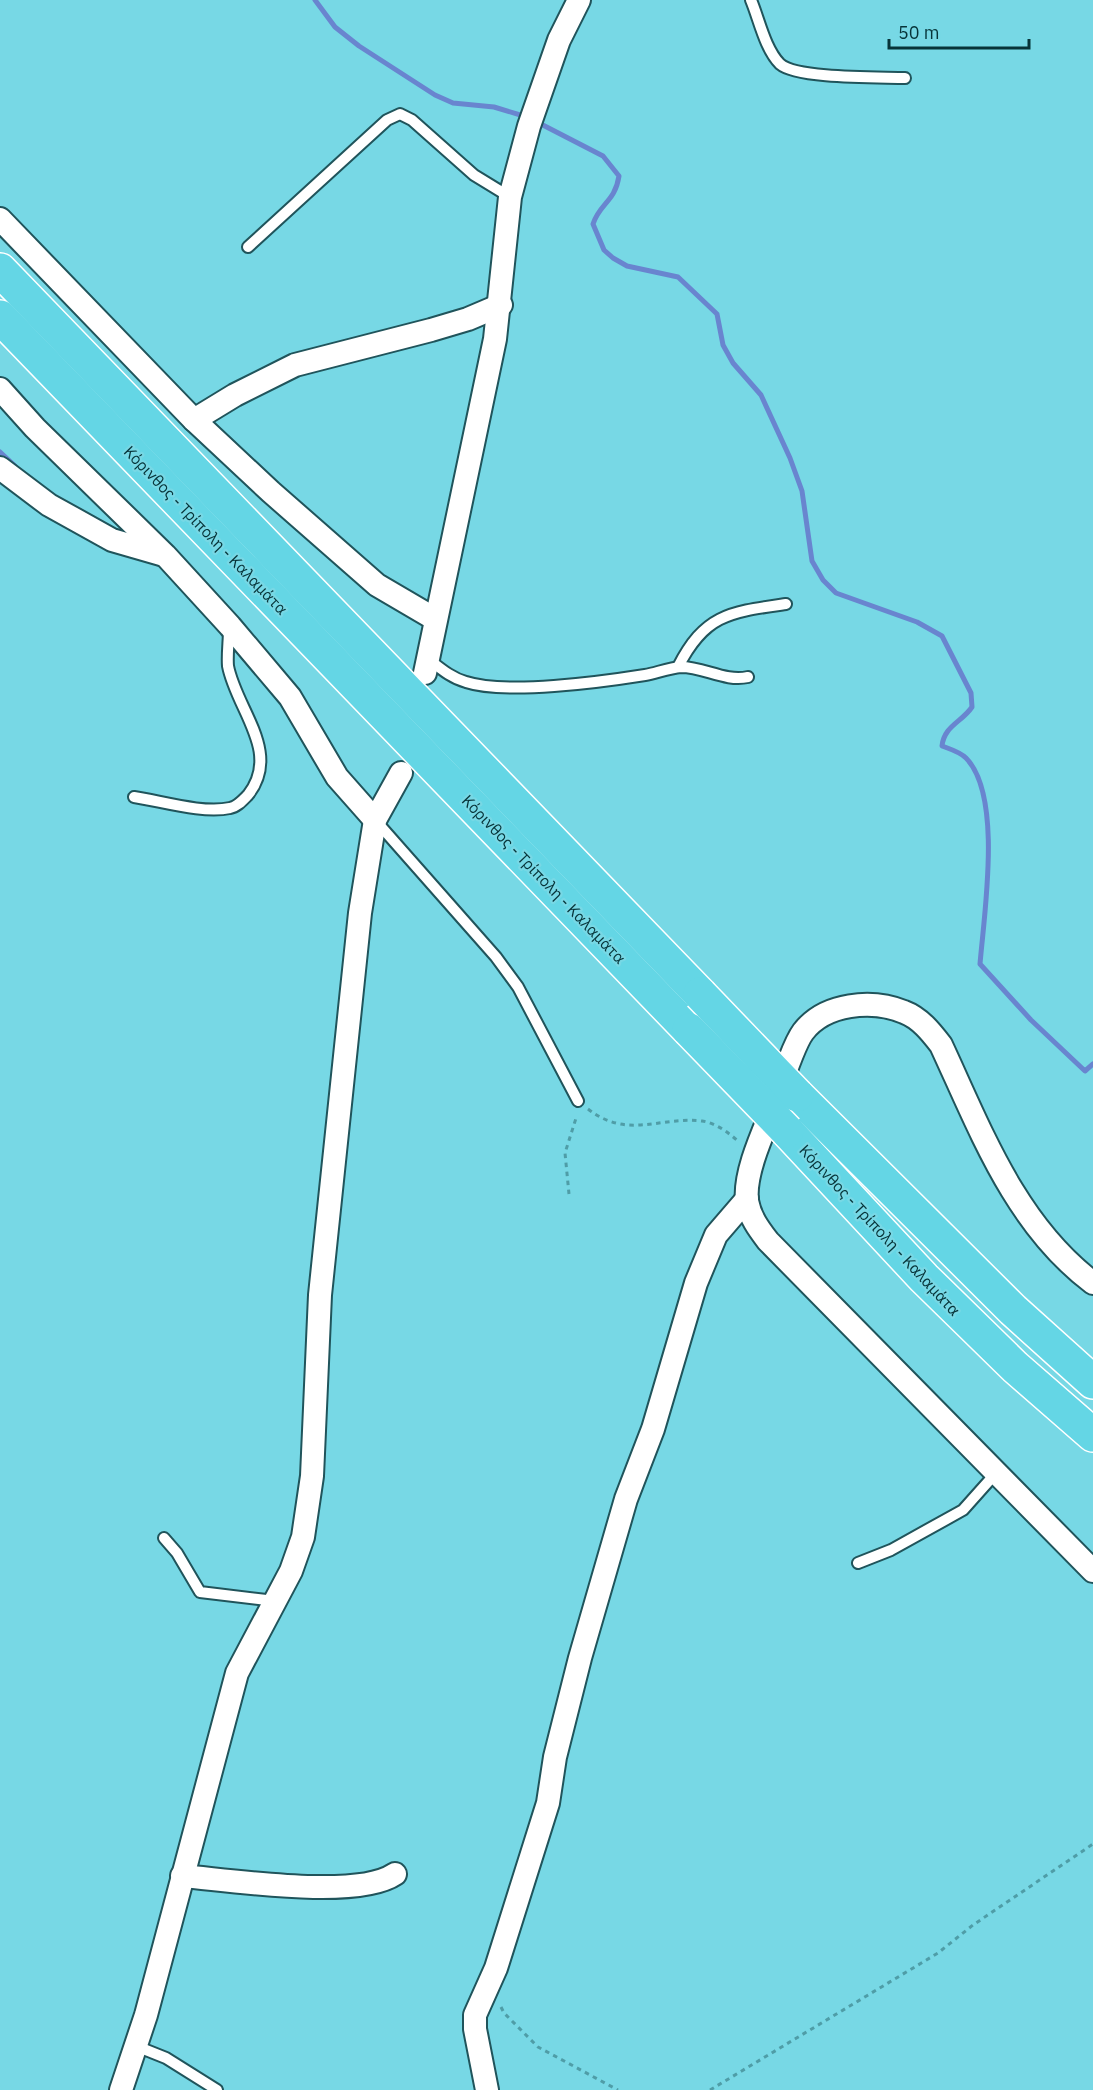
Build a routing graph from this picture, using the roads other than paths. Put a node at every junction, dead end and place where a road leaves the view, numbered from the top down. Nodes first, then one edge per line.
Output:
1 (579, 0) edge
2 (751, 0) edge
3 (905, 78) dead end
4 (510, 197) junction
5 (0, 219) edge
6 (248, 247) dead end
7 (0, 270) edge
8 (501, 305) junction
9 (0, 317) edge
10 (0, 389) edge
11 (194, 420) junction
12 (0, 468) edge
13 (165, 555) junction
14 (786, 604) dead end
15 (435, 619) junction
16 (230, 626) junction
17 (426, 665) joint
18 (678, 667) junction
19 (748, 677) dead end
20 (400, 773) dead end
21 (134, 797) dead end
22 (375, 820) junction
23 (578, 1101) road end
24 (747, 1199) junction
25 (1093, 1283) edge
26 (1093, 1382) edge
27 (1093, 1435) edge
28 (996, 1473) junction
29 (164, 1538) dead end
30 (858, 1563) dead end
31 (1093, 1571) edge
32 (275, 1602) junction
33 (395, 1874) dead end
34 (182, 1876) junction
35 (136, 2046) junction
36 (121, 2090) edge
37 (217, 2090) edge
38 (487, 2090) edge

1 - 4 street
2 - 3 lane
4 - 6 lane
4 - 8 street
5 - 11 street
7 - 26 highway, Κόρινθος - Τρίπολη - Καλαμάτα, bridge
8 - 11 street
8 - 15 street
9 - 27 highway, Κόρινθος - Τρίπολη - Καλαμάτα, bridge
10 - 13 street
11 - 15 street
12 - 13 street
13 - 16 street
14 - 18 lane
15 - 17 street
16 - 21 lane
16 - 22 street
17 - 18 lane
18 - 19 lane
20 - 22 street
22 - 23 lane
22 - 32 street
24 - 25 street
24 - 28 street
24 - 38 street
28 - 30 lane
28 - 31 street
29 - 32 lane
32 - 34 street
33 - 34 street
34 - 35 street
35 - 36 street
35 - 37 lane

